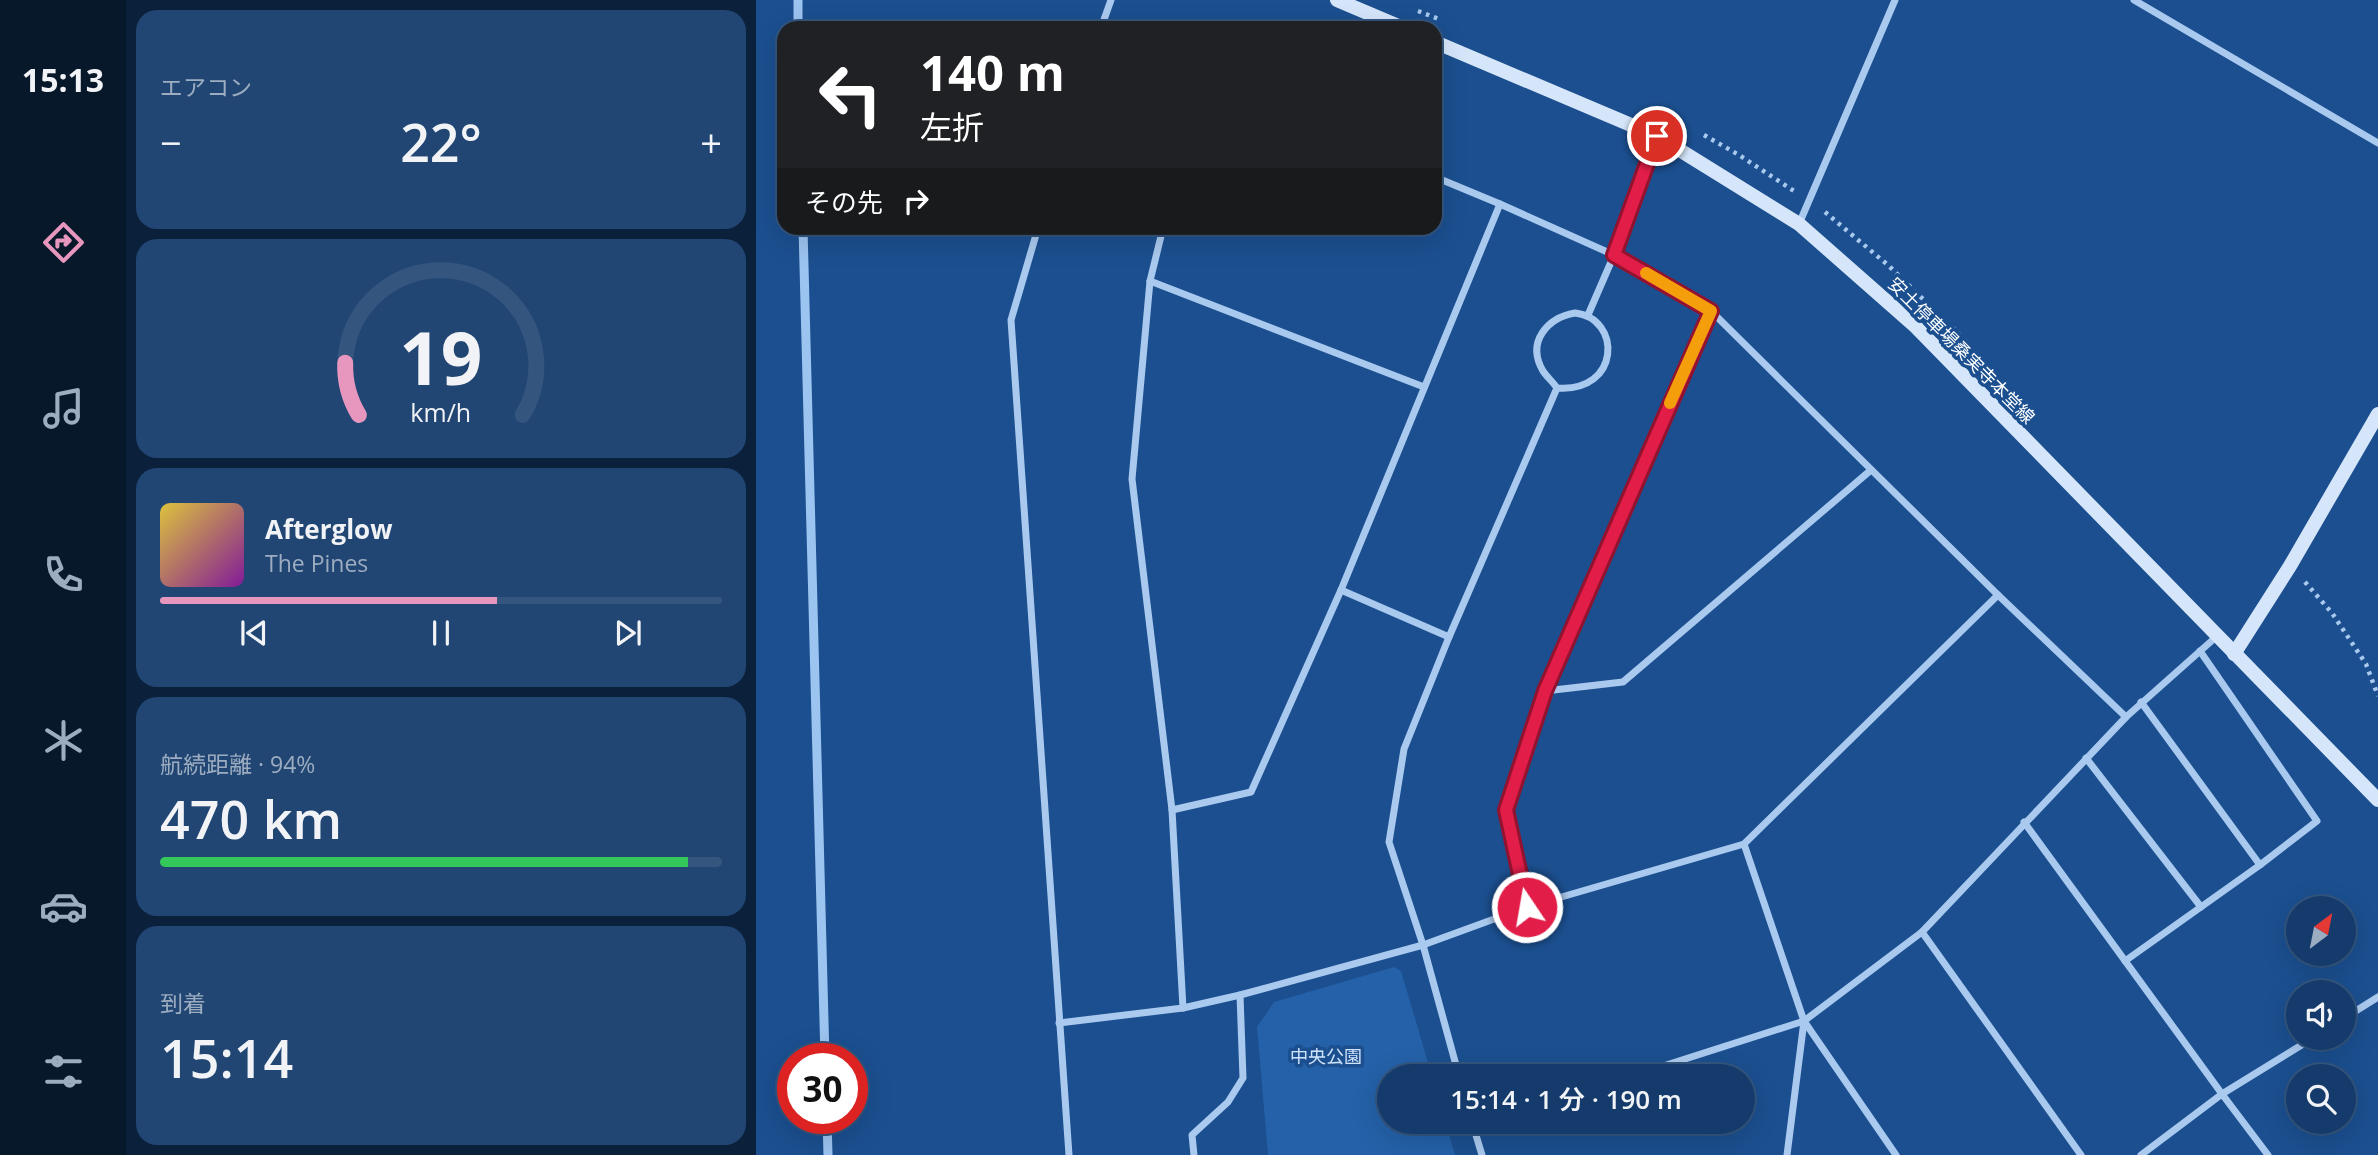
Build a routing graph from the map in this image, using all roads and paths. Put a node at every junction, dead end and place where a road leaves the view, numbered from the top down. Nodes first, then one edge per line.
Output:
1 (1111, 0) edge
2 (1337, 0) edge
3 (1895, 0) edge
4 (2134, 0) edge
5 (1104, 21) edge
6 (1386, 21) edge
7 (1442, 44) edge
8 (1657, 136) junction
9 (2378, 143) edge
10 (1442, 180) edge
11 (1500, 204) junction
12 (1799, 224) junction
13 (1036, 235) edge
14 (1161, 235) edge
15 (1614, 255) junction
16 (1150, 281) junction
17 (1711, 311) junction
18 (1588, 314) junction
19 (1423, 387) junction
20 (1557, 388) junction
21 (2378, 414) edge
22 (1871, 470) junction
23 (2290, 566) junction
24 (1341, 590) junction
25 (1998, 594) junction
26 (2216, 637) junction
27 (1449, 638) junction
28 (2200, 652) junction
29 (2234, 654) junction
30 (1545, 691) junction
31 (2378, 696) edge
32 (2141, 702) junction
33 (2126, 717) junction
34 (2086, 758) junction
35 (2378, 800) edge
36 (1172, 810) junction
37 (2024, 822) junction
38 (1744, 844) junction
39 (2260, 865) junction
40 (1527, 907) junction
41 (2200, 907) junction
42 (1922, 932) junction
43 (1423, 945) junction
44 (2125, 961) junction
45 (1240, 995) junction
46 (2378, 997) edge
47 (1183, 1008) junction
48 (2356, 1011) edge
49 (1804, 1021) junction
50 (1059, 1023) junction
51 (2294, 1050) edge
52 (1457, 1064) edge
53 (1670, 1064) edge
54 (2222, 1094) junction
55 (1476, 1134) edge
56 (1069, 1155) edge
57 (1194, 1155) edge
58 (1482, 1155) edge
59 (1787, 1155) edge
60 (1896, 1155) edge
61 (2081, 1155) edge
62 (2141, 1155) edge
63 (2268, 1155) edge

1 - 5 street
2 - 6 main road
3 - 12 street
4 - 9 street
7 - 8 main road, 安土停車場桑実寺本堂線
8 - 12 main road, 安土停車場桑実寺本堂線
8 - 15 street
10 - 11 street
11 - 15 street
11 - 19 street
12 - 26 main road, 安土停車場桑実寺本堂線
13 - 50 street
14 - 16 street
15 - 17 street
15 - 18 street
16 - 19 street
16 - 36 street
17 - 22 street
17 - 30 street
18 - 20 street
18 - 20 street
19 - 24 street
20 - 27 street
21 - 23 main road
22 - 25 street
22 - 30 street
23 - 29 main road
23 - 31 path
24 - 27 street
24 - 36 street
25 - 33 street
25 - 38 street
26 - 28 street
26 - 29 main road, 安土停車場桑実寺本堂線
27 - 43 street
28 - 32 street
28 - 39 street
29 - 35 main road, 安土停車場桑実寺本堂線
30 - 40 street
32 - 33 street
32 - 39 street
33 - 34 street
34 - 37 street
34 - 41 street
36 - 47 street
37 - 42 street
37 - 44 street
38 - 40 street
38 - 49 street
39 - 41 street
40 - 43 street
41 - 44 street
42 - 49 street
42 - 61 street
43 - 45 street
43 - 52 street
44 - 54 street
45 - 47 street
45 - 57 street
46 - 48 street
47 - 50 street
49 - 53 street
49 - 59 street
49 - 60 street
50 - 56 street
51 - 54 street
54 - 62 street
54 - 63 street
55 - 58 street

